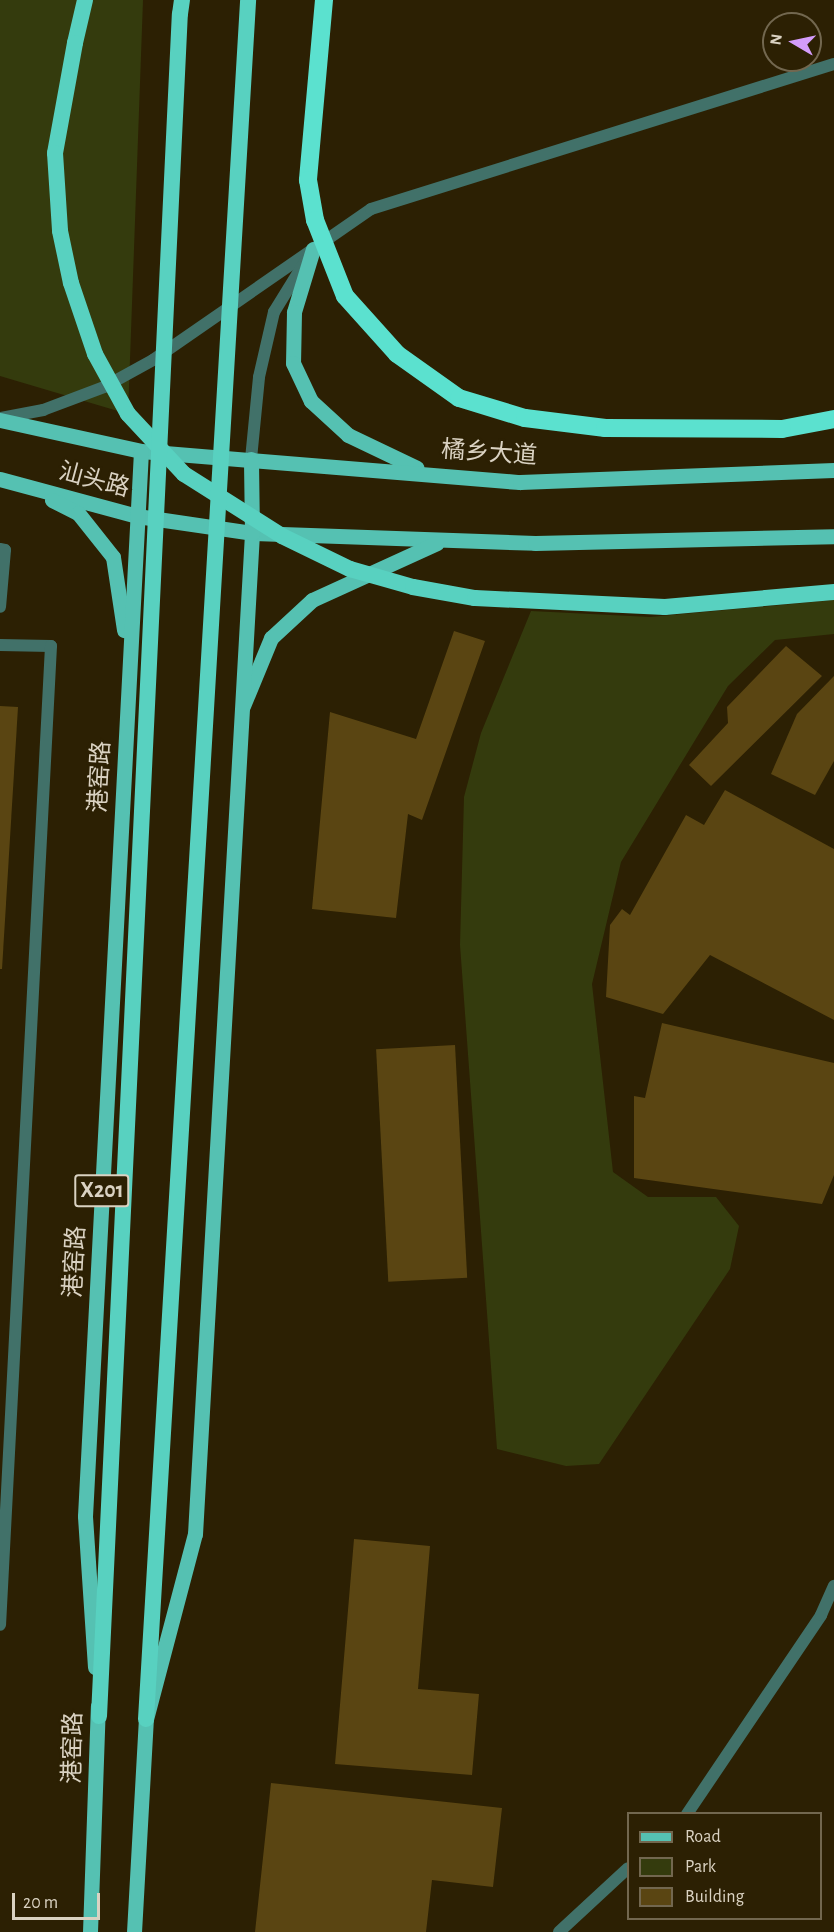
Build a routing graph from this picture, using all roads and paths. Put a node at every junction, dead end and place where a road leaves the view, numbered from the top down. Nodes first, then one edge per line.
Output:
1 (85, 0) edge
2 (248, 0) edge
3 (324, 0) edge
4 (181, 7) edge
5 (834, 64) edge
6 (313, 249) junction
7 (0, 419) edge
8 (834, 419) edge
9 (141, 451) junction
10 (251, 459) junction
11 (834, 470) edge
12 (425, 472) junction
13 (0, 479) edge
14 (26, 486) junction
15 (137, 516) junction
16 (252, 533) junction
17 (834, 536) edge
18 (441, 541) junction
19 (0, 549) edge
20 (834, 592) edge
21 (0, 607) edge
22 (0, 645) edge
23 (128, 688) junction
24 (238, 720) junction
25 (834, 1586) edge
26 (0, 1624) edge
27 (99, 1716) junction
28 (146, 1719) junction
29 (688, 1812) edge
30 (627, 1869) edge
31 (90, 1932) edge
32 (134, 1932) edge
33 (559, 1932) edge

1 - 20 highway, bridge
2 - 28 highway, bridge
3 - 8 highway, bridge
4 - 27 highway, bridge
5 - 6 street
6 - 7 street
6 - 10 street
6 - 12 main road
7 - 9 main road, 汕头路
9 - 10 main road, 橘乡大道
9 - 15 main road, 港窑路 / X201
10 - 12 main road, 橘乡大道
10 - 16 main road
11 - 12 main road, 橘乡大道
13 - 14 main road, 汕头路
14 - 15 main road, 汕头路
14 - 23 main road
15 - 16 main road, 汕头路
15 - 23 main road, 港窑路 / X201
16 - 18 main road
16 - 24 main road
17 - 18 main road
18 - 24 main road
19 - 21 street
22 - 26 street
23 - 27 main road, 港窑路 / X201
24 - 28 main road
25 - 29 street
27 - 31 main road, 港窑路 / X201
28 - 32 main road
30 - 33 street

